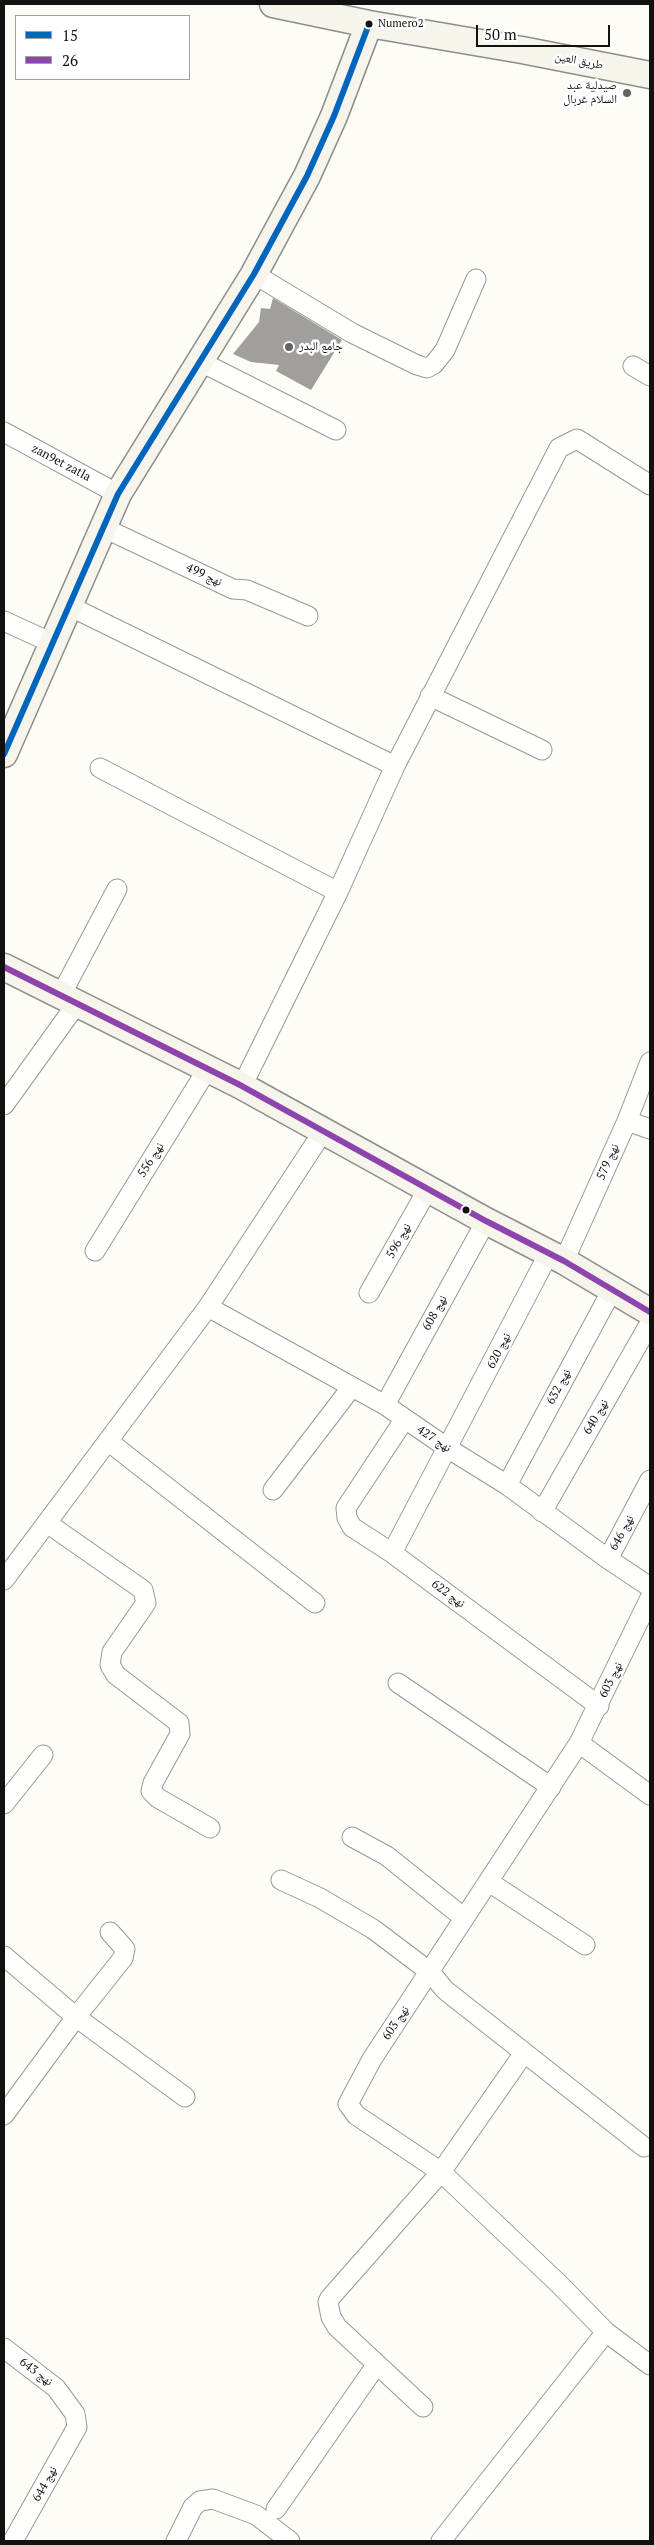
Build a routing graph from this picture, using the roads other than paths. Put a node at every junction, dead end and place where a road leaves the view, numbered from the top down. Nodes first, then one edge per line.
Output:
1 (272, 4) edge
2 (303, 7) edge
3 (369, 24) junction
4 (650, 75) edge
5 (254, 274) junction
6 (476, 280) dead end
7 (199, 361) junction
8 (633, 366) dead end
9 (650, 376) edge
10 (336, 430) dead end
11 (4, 432) edge
12 (650, 485) edge
13 (118, 494) junction
14 (102, 527) junction
15 (67, 605) junction
16 (308, 616) dead end
17 (4, 621) edge
18 (52, 643) junction
19 (430, 696) junction
20 (7, 738) edge
21 (542, 750) dead end
22 (395, 766) junction
23 (100, 768) dead end
24 (117, 889) dead end
25 (338, 892) junction
26 (5, 970) edge
27 (70, 999) junction
28 (650, 1062) edge
29 (208, 1068) junction
30 (242, 1086) junction
31 (4, 1105) edge
32 (627, 1121) junction
33 (650, 1129) edge
34 (324, 1130) junction
35 (428, 1189) junction
36 (486, 1221) junction
37 (95, 1252) dead end
38 (557, 1257) junction
39 (612, 1290) junction
40 (369, 1293) dead end
41 (208, 1307) junction
42 (650, 1312) edge
43 (650, 1323) edge
44 (351, 1388) junction
45 (385, 1405) junction
46 (404, 1420) junction
47 (108, 1440) junction
48 (449, 1449) junction
49 (650, 1480) edge
50 (506, 1485) junction
51 (273, 1490) dead end
52 (542, 1512) junction
53 (46, 1523) junction
54 (392, 1553) junction
55 (608, 1559) junction
56 (4, 1580) edge
57 (650, 1587) edge
58 (650, 1598) edge
59 (315, 1603) dead end
60 (398, 1683) dead end
61 (598, 1706) junction
62 (579, 1743) junction
63 (43, 1755) dead end
64 (552, 1788) junction
65 (650, 1795) edge
66 (4, 1804) edge
67 (210, 1828) dead end
68 (352, 1837) dead end
69 (282, 1880) dead end
70 (489, 1882) junction
71 (464, 1918) junction
72 (110, 1932) dead end
73 (585, 1945) dead end
74 (4, 1956) edge
75 (430, 1972) junction
76 (76, 2017) junction
77 (524, 2053) junction
78 (185, 2097) dead end
79 (4, 2115) edge
80 (644, 2147) dead end
81 (441, 2172) junction
82 (606, 2332) junction
83 (4, 2348) edge
84 (377, 2364) junction
85 (650, 2365) edge
86 (423, 2407) dead end
87 (77, 2426) joint
88 (276, 2509) dead end
89 (21, 2538) edge
90 (176, 2541) edge
91 (290, 2541) edge
92 (441, 2541) edge

1 - 2 main road, طريق العين
2 - 3 main road, طريق العين
3 - 4 main road, طريق العين
3 - 5 main road
5 - 6 street
5 - 7 main road
7 - 10 street
7 - 13 main road
8 - 9 street
11 - 13 street, zan9et zatla
12 - 19 street
13 - 14 main road
14 - 15 main road
14 - 16 street, نهج 499
15 - 18 main road
15 - 22 street
17 - 18 street
18 - 20 main road
19 - 21 street
19 - 22 street
22 - 25 street
23 - 25 street
24 - 27 street
25 - 30 street
26 - 27 main road
27 - 29 main road
27 - 31 street
28 - 32 street, نهج 579
29 - 30 main road
29 - 37 street, نهج 556
30 - 34 main road
32 - 33 street
32 - 38 street, نهج 579
34 - 35 main road
34 - 41 street
35 - 36 main road
35 - 40 street, نهج 596
36 - 38 main road
36 - 45 street, نهج 608
38 - 39 main road
38 - 48 street, نهج 620
39 - 42 main road
39 - 50 street, نهج 632
41 - 44 street, نهج 427
41 - 47 street
43 - 52 street, نهج 640
44 - 45 street, نهج 427
44 - 51 street
45 - 46 street, نهج 427
46 - 48 street, نهج 427
46 - 54 street, نهج 622
47 - 53 street
47 - 59 street
48 - 50 street, نهج 427
48 - 54 street
49 - 55 street, نهج 646
50 - 52 street, نهج 427
52 - 55 street, نهج 427
53 - 56 street
53 - 67 street
54 - 61 street, نهج 622
55 - 57 street, نهج 427
58 - 61 street, نهج 603
60 - 64 street
61 - 62 street, نهج 603
62 - 64 street, نهج 603
62 - 65 street
63 - 66 street
64 - 70 street, نهج 603
68 - 71 street
69 - 75 street
70 - 71 street, نهج 603
70 - 73 street
71 - 75 street, نهج 603
72 - 76 street
74 - 76 street
75 - 77 street
75 - 81 street, نهج 603
76 - 78 street
76 - 79 street
77 - 80 street
77 - 81 street
81 - 82 street, نهج 603
81 - 84 street
82 - 85 street, نهج 603
82 - 92 street
83 - 87 street, نهج 643
84 - 86 street
84 - 88 street
87 - 89 street, نهج 644
90 - 91 street

